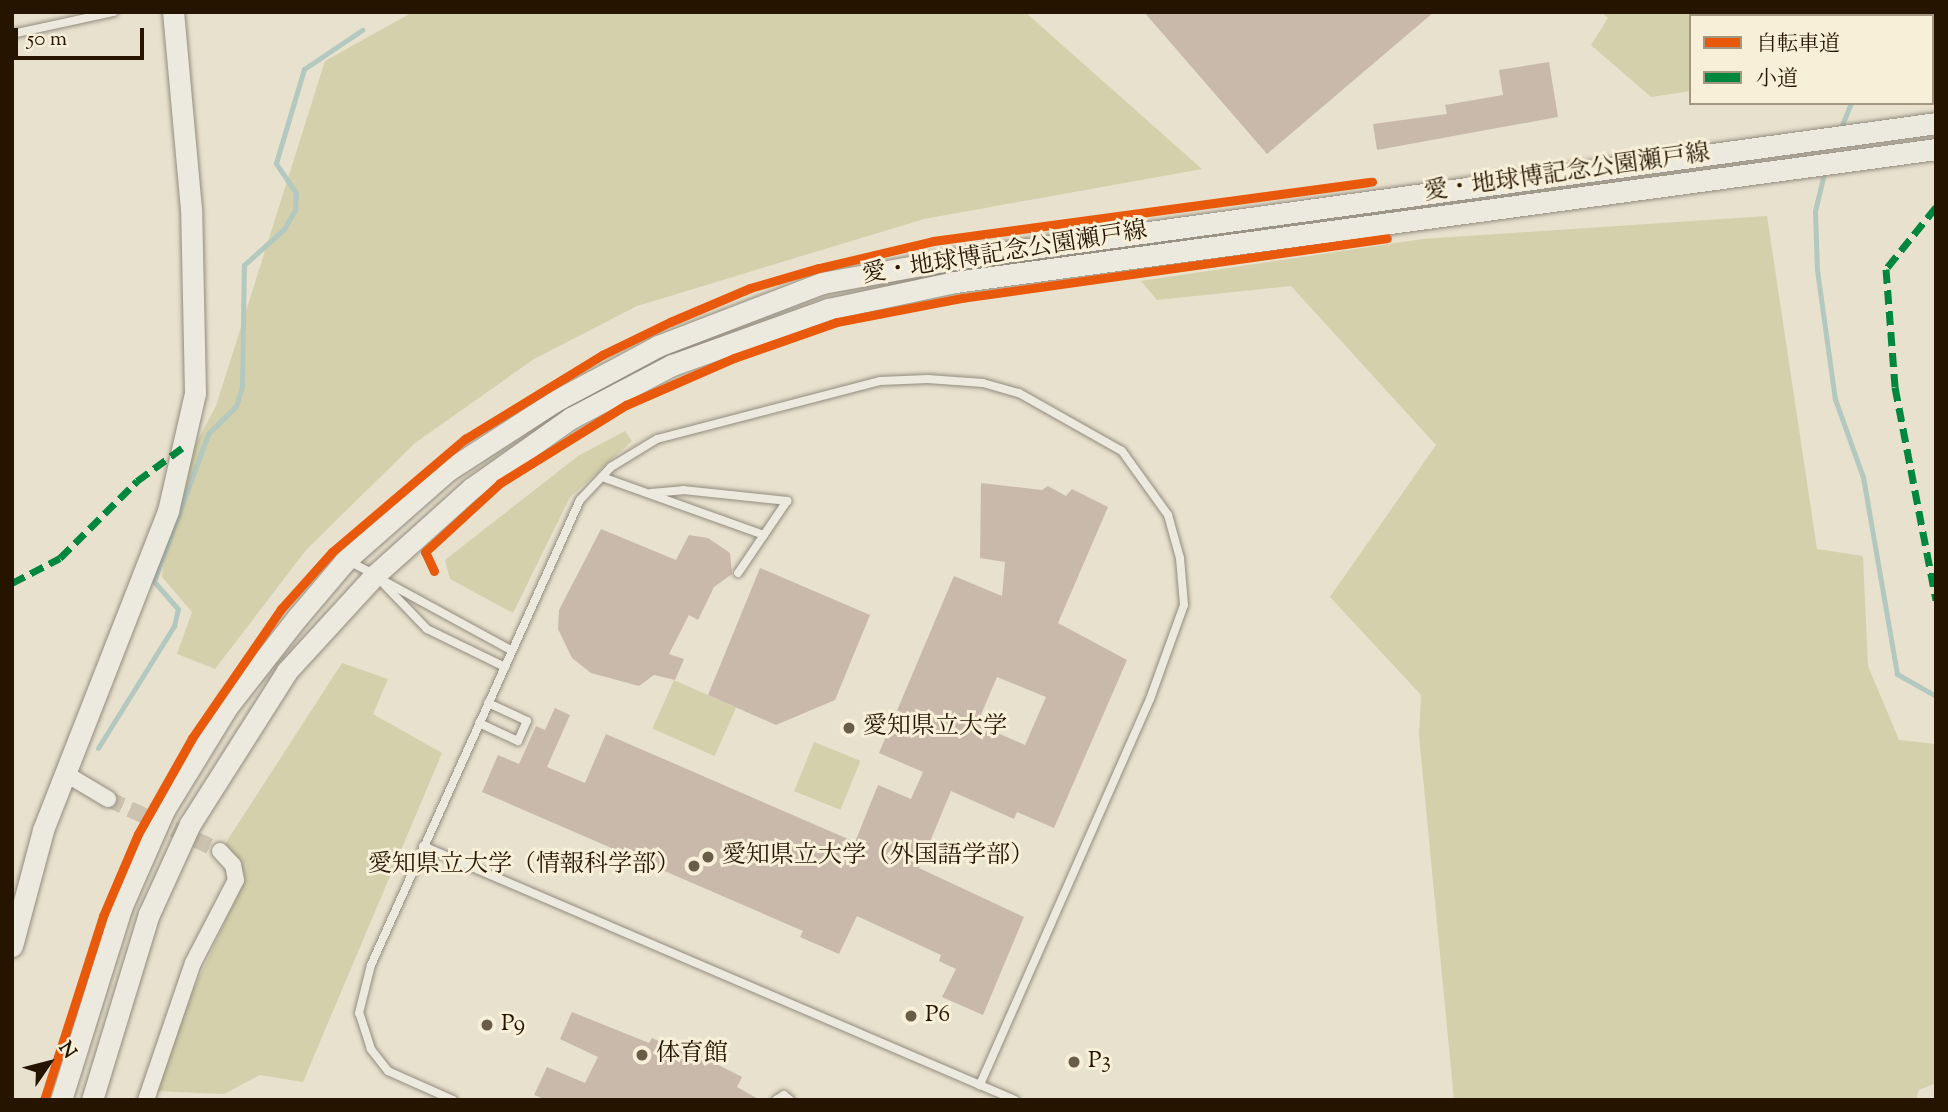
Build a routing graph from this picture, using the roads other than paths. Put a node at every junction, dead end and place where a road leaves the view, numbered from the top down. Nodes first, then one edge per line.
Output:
1 (114, 12) edge
2 (173, 12) edge
3 (12, 34) edge
4 (1936, 123) edge
5 (1936, 149) edge
6 (602, 477) junction
7 (651, 493) junction
8 (764, 535) junction
9 (346, 560) junction
10 (738, 573) dead end
11 (374, 575) junction
12 (509, 649) junction
13 (505, 667) junction
14 (488, 703) junction
15 (479, 723) junction
16 (66, 774) junction
17 (108, 799) tunnel mouth
18 (423, 846) junction
19 (220, 851) tunnel mouth
20 (12, 946) edge
21 (980, 1085) junction
22 (61, 1100) edge
23 (92, 1100) edge
24 (146, 1100) edge
25 (453, 1100) edge
26 (776, 1100) edge
27 (790, 1100) edge
28 (1015, 1100) edge

1 - 3 lane
2 - 16 main road
4 - 9 main road, 愛・地球博記念公園瀬戸線
5 - 11 main road, 愛・地球博記念公園瀬戸線
6 - 7 lane
6 - 12 lane
6 - 21 lane
7 - 8 lane
7 - 8 lane
8 - 10 lane
9 - 11 lane
9 - 22 main road, 愛・地球博記念公園瀬戸線
11 - 12 lane
11 - 13 lane
11 - 23 main road, 愛・地球博記念公園瀬戸線
12 - 13 lane
13 - 14 lane
14 - 15 lane
14 - 15 lane
15 - 18 lane
16 - 17 street
16 - 20 main road
18 - 21 lane
18 - 25 lane
19 - 24 street
21 - 28 lane
26 - 27 lane

